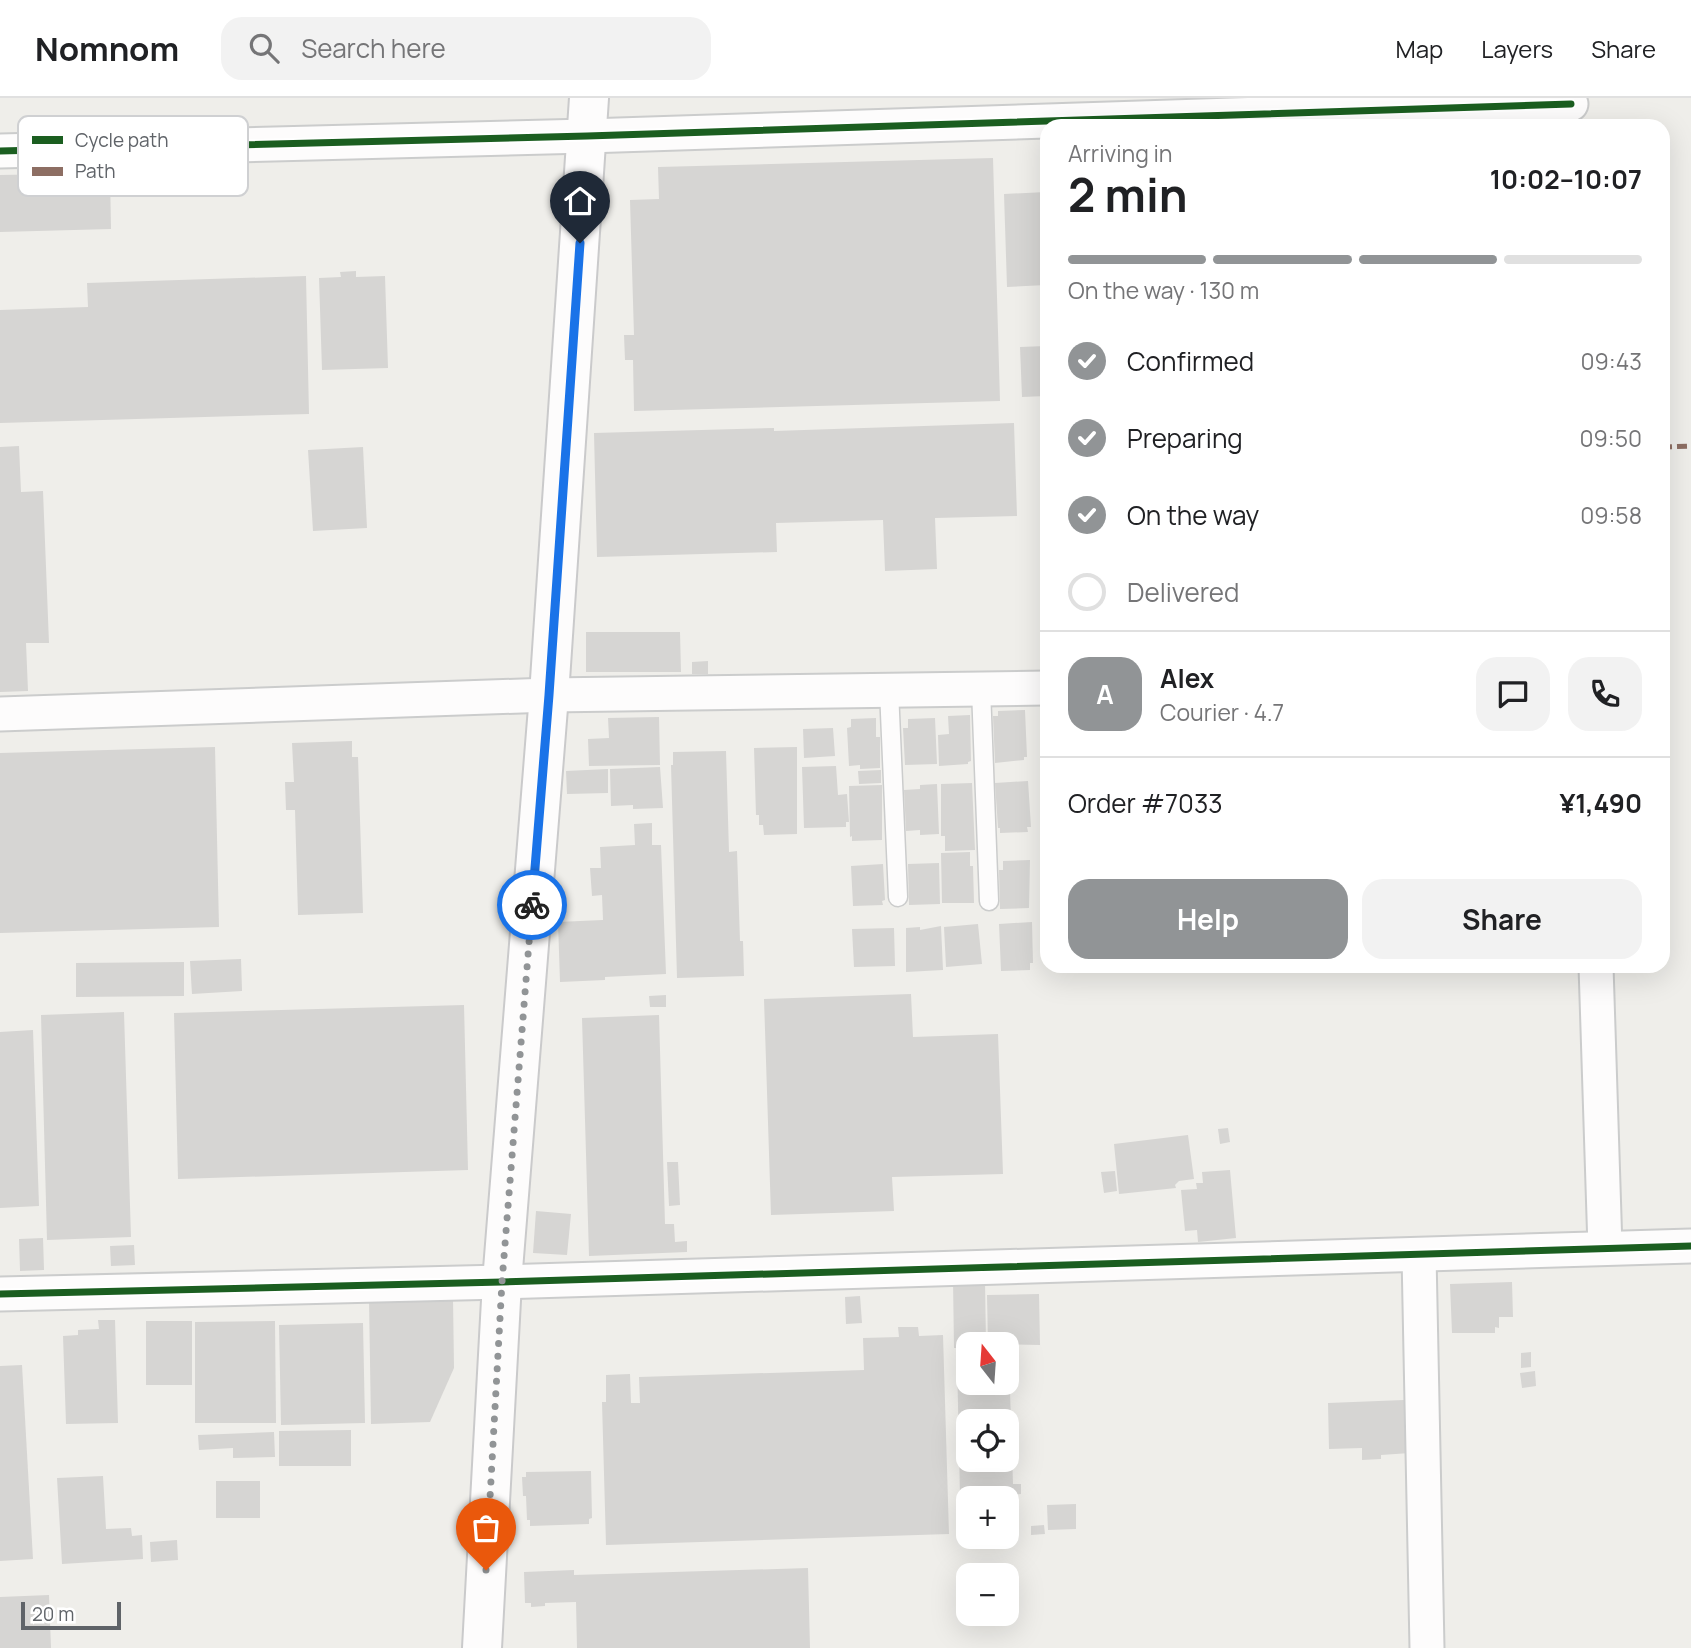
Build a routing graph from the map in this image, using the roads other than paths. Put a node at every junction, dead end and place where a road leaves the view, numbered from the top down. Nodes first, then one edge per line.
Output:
1 (589, 98) edge
2 (1571, 109) edge
3 (1252, 119) edge
4 (1040, 125) edge
5 (587, 136) junction
6 (248, 145) edge
7 (0, 151) edge
8 (18, 151) edge
9 (1040, 688) edge
10 (981, 689) junction
11 (890, 690) junction
12 (549, 695) junction
13 (0, 714) edge
14 (898, 897) dead end
15 (989, 901) dead end
16 (1596, 973) edge
17 (1691, 1246) edge
18 (1605, 1248) junction
19 (1419, 1255) junction
20 (502, 1282) junction
21 (0, 1294) edge
22 (482, 1648) edge
23 (1427, 1648) edge

1 - 5 main road
2 - 3 street
4 - 5 street
5 - 6 street
5 - 12 main road
7 - 8 street
9 - 10 street
10 - 11 street
10 - 15 lane
11 - 12 street
11 - 14 lane
12 - 13 street
12 - 20 main road
16 - 18 street
17 - 18 street
18 - 19 street
19 - 20 street
19 - 23 street
20 - 21 street
20 - 22 main road

